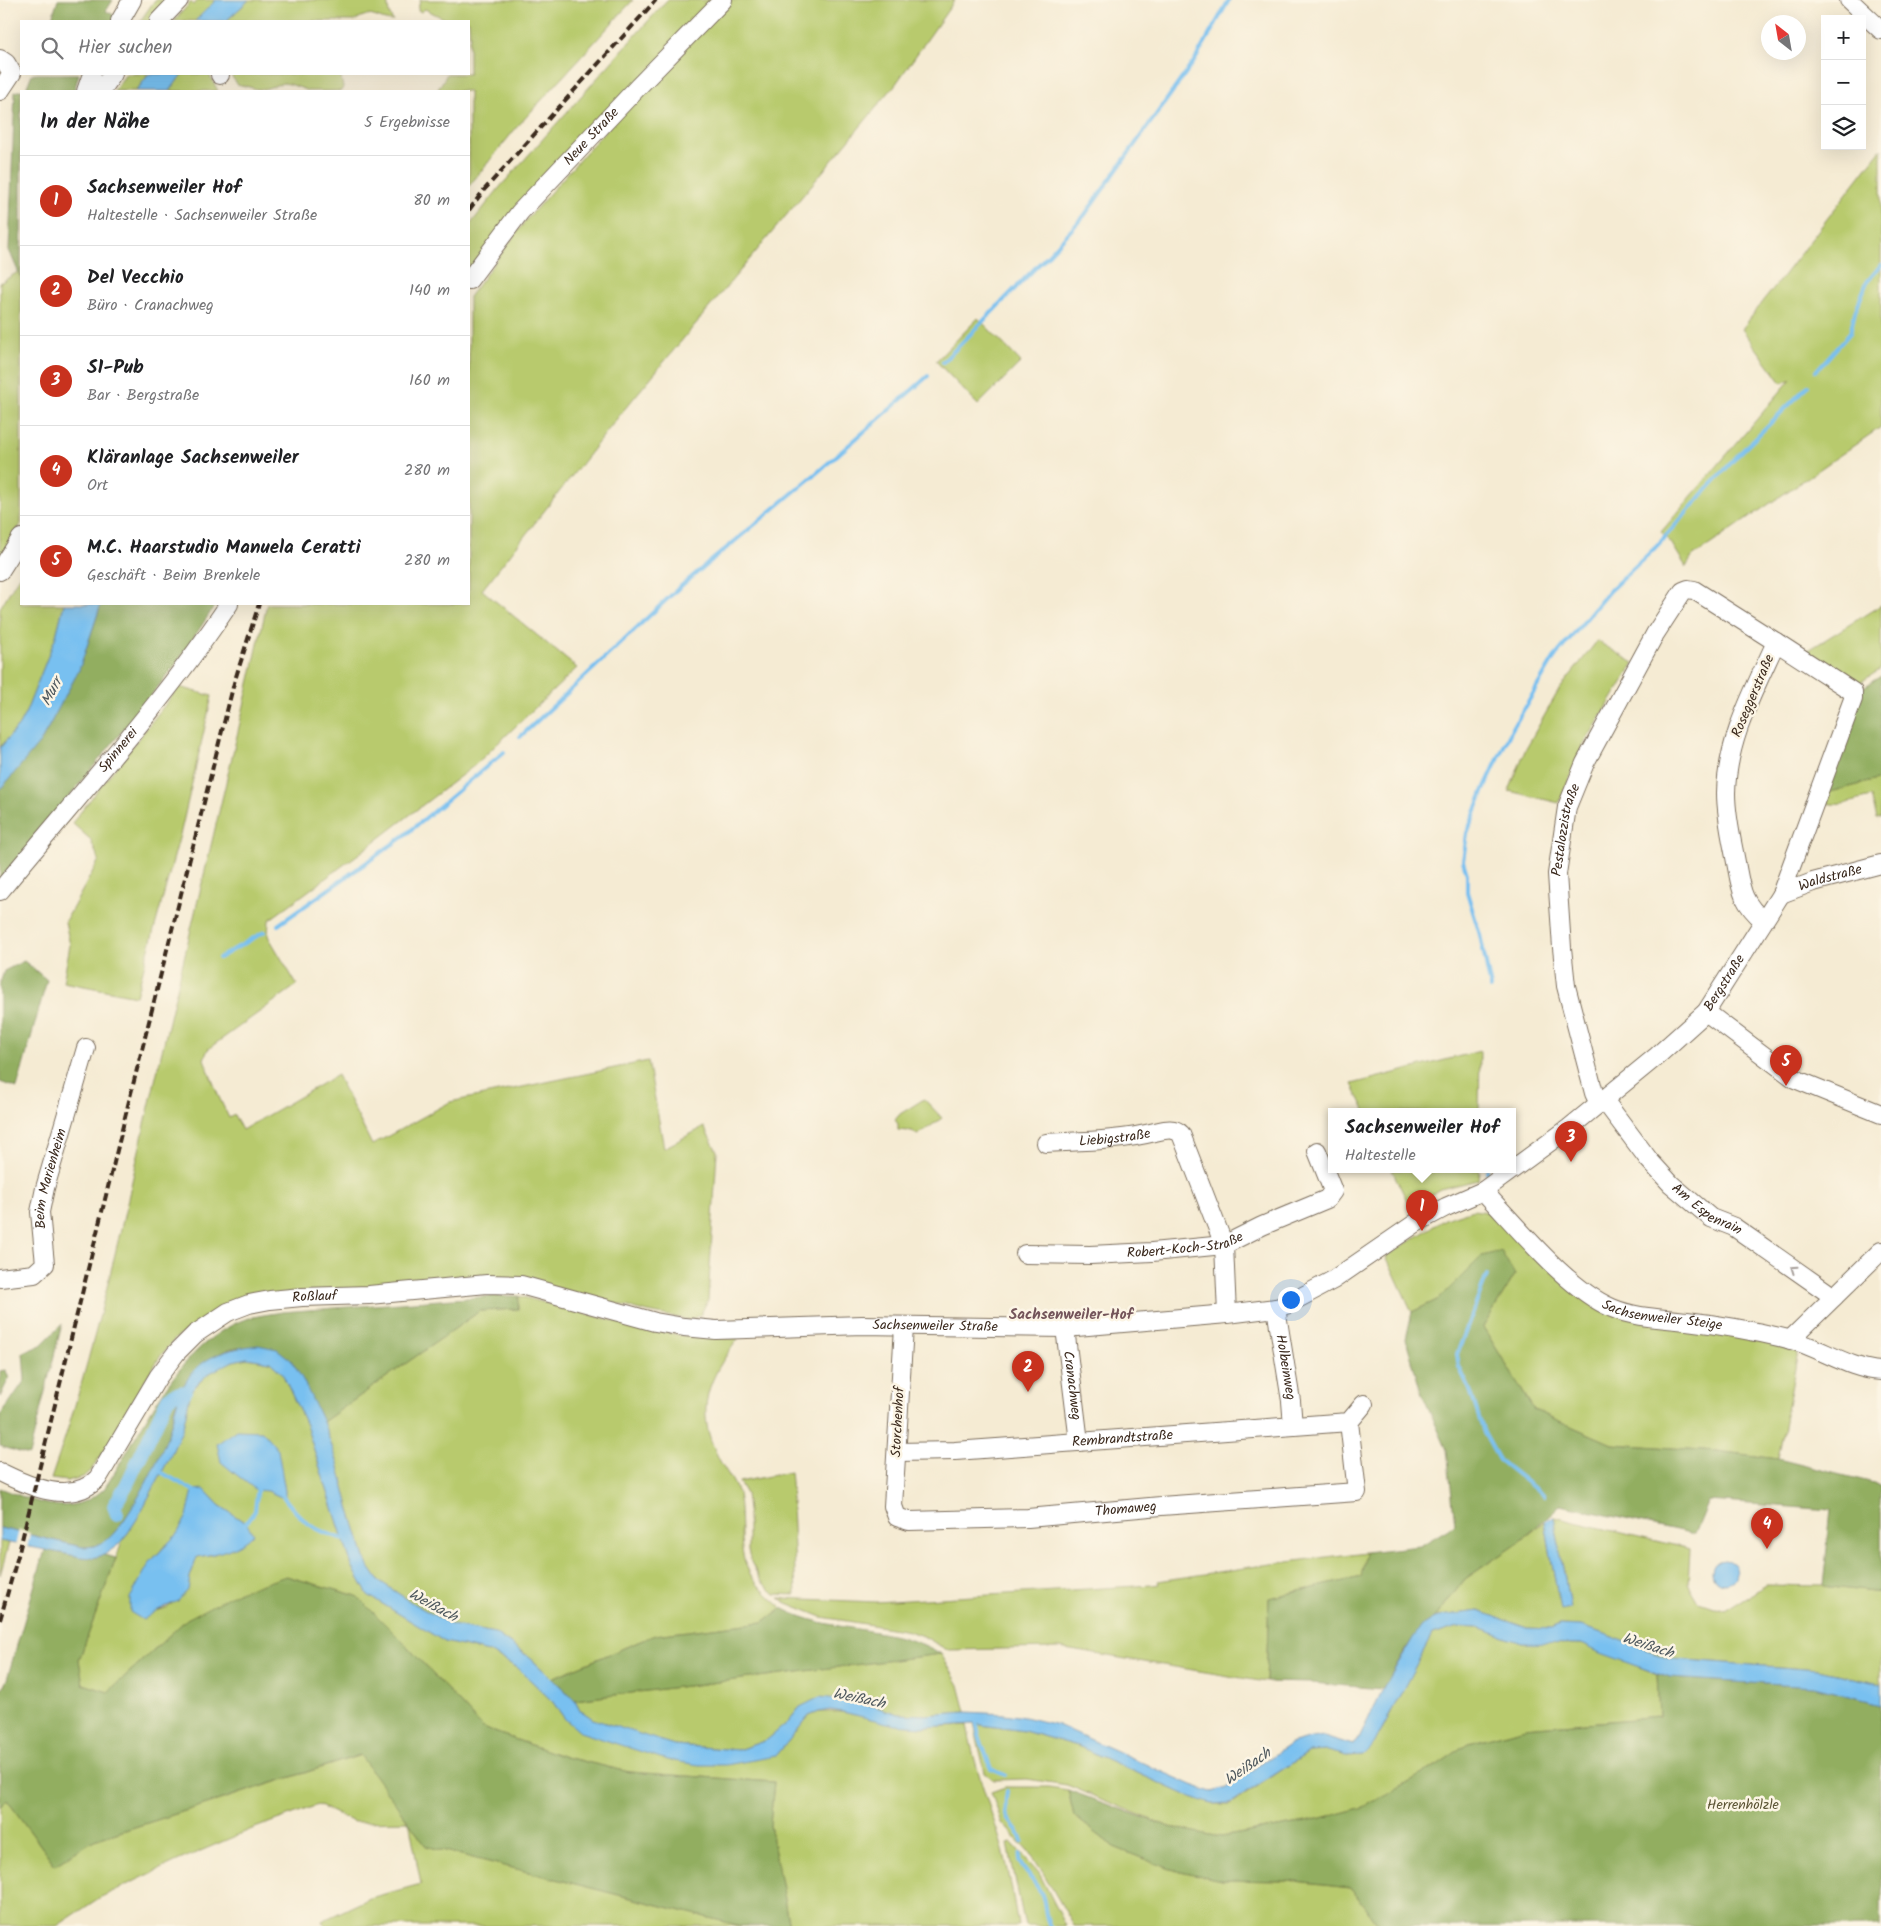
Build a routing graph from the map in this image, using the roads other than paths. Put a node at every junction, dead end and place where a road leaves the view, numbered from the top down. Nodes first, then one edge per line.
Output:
1 (132, 0) edge
2 (180, 0) edge
3 (723, 0) edge
4 (1849, 0) edge
5 (121, 20) edge
6 (160, 20) edge
7 (1881, 30) edge
8 (0, 59) edge
9 (92, 75) edge
10 (112, 75) edge
11 (86, 90) edge
12 (102, 90) edge
13 (0, 91) edge
14 (470, 279) edge
15 (20, 540) edge
16 (0, 572) edge
17 (228, 605) edge
18 (1776, 642) junction
19 (1853, 692) joint
20 (1881, 864) edge
21 (0, 891) edge
22 (1781, 894) junction
23 (1764, 921) junction
24 (1706, 1012) junction
25 (86, 1048) dead end
26 (1602, 1102) junction
27 (1881, 1114) edge
28 (1046, 1143) dead end
29 (1317, 1151) dead end
30 (1516, 1166) edge
31 (1507, 1173) edge
32 (1483, 1191) junction
33 (1224, 1245) junction
34 (1881, 1251) edge
35 (1025, 1254) dead end
36 (0, 1278) edge
37 (1834, 1297) junction
38 (1276, 1308) junction
39 (1227, 1314) junction
40 (904, 1327) junction
41 (1065, 1328) junction
42 (716, 1330) joint
43 (1790, 1340) junction
44 (1881, 1371) edge
45 (1364, 1404) dead end
46 (1349, 1422) junction
47 (1293, 1426) junction
48 (1078, 1442) junction
49 (897, 1452) junction
50 (0, 1472) edge
51 (897, 1517) joint

1 - 5 street
2 - 6 street
3 - 14 street, Neue Straße
4 - 7 street
8 - 13 street
9 - 11 street
10 - 12 street
15 - 16 street
17 - 21 street, Spinnerei
18 - 19 street, Roseggerstraße
18 - 23 street, Roseggerstraße
18 - 26 street, Pestalozzistraße
19 - 22 street, Bergstraße
20 - 22 street, Waldstraße
22 - 23 street, Bergstraße
23 - 24 street, Bergstraße
24 - 26 street, Bergstraße
24 - 27 street
25 - 36 street, Beim Marienheim
26 - 30 street, Bergstraße
37 -> 26 street, Am Espenrain
28 - 33 street, Liebigstraße
29 - 33 street, Robert-Koch-Straße
31 - 32 street, Bergstraße
32 - 38 street, Sachsenweiler Straße
32 - 43 street, Sachsenweiler Steige
33 - 35 street, Robert-Koch-Straße
33 - 39 street
34 - 37 street
37 - 43 street
38 - 39 street, Sachsenweiler Straße
38 - 47 street, Holbeinweg
39 - 41 street, Sachsenweiler Straße
40 - 41 street, Sachsenweiler Straße
40 - 42 street, Sachsenweiler Straße
40 - 49 street, Storchenhof
41 - 48 street, Cranachweg
42 - 50 street, Roßlauf
43 - 44 street, Sachsenweiler Steige
45 - 46 street
46 - 47 street, Rembrandtstraße
46 - 51 street, Thomaweg
47 - 48 street, Rembrandtstraße
48 - 49 street, Rembrandtstraße
49 - 51 street, Storchenhof

